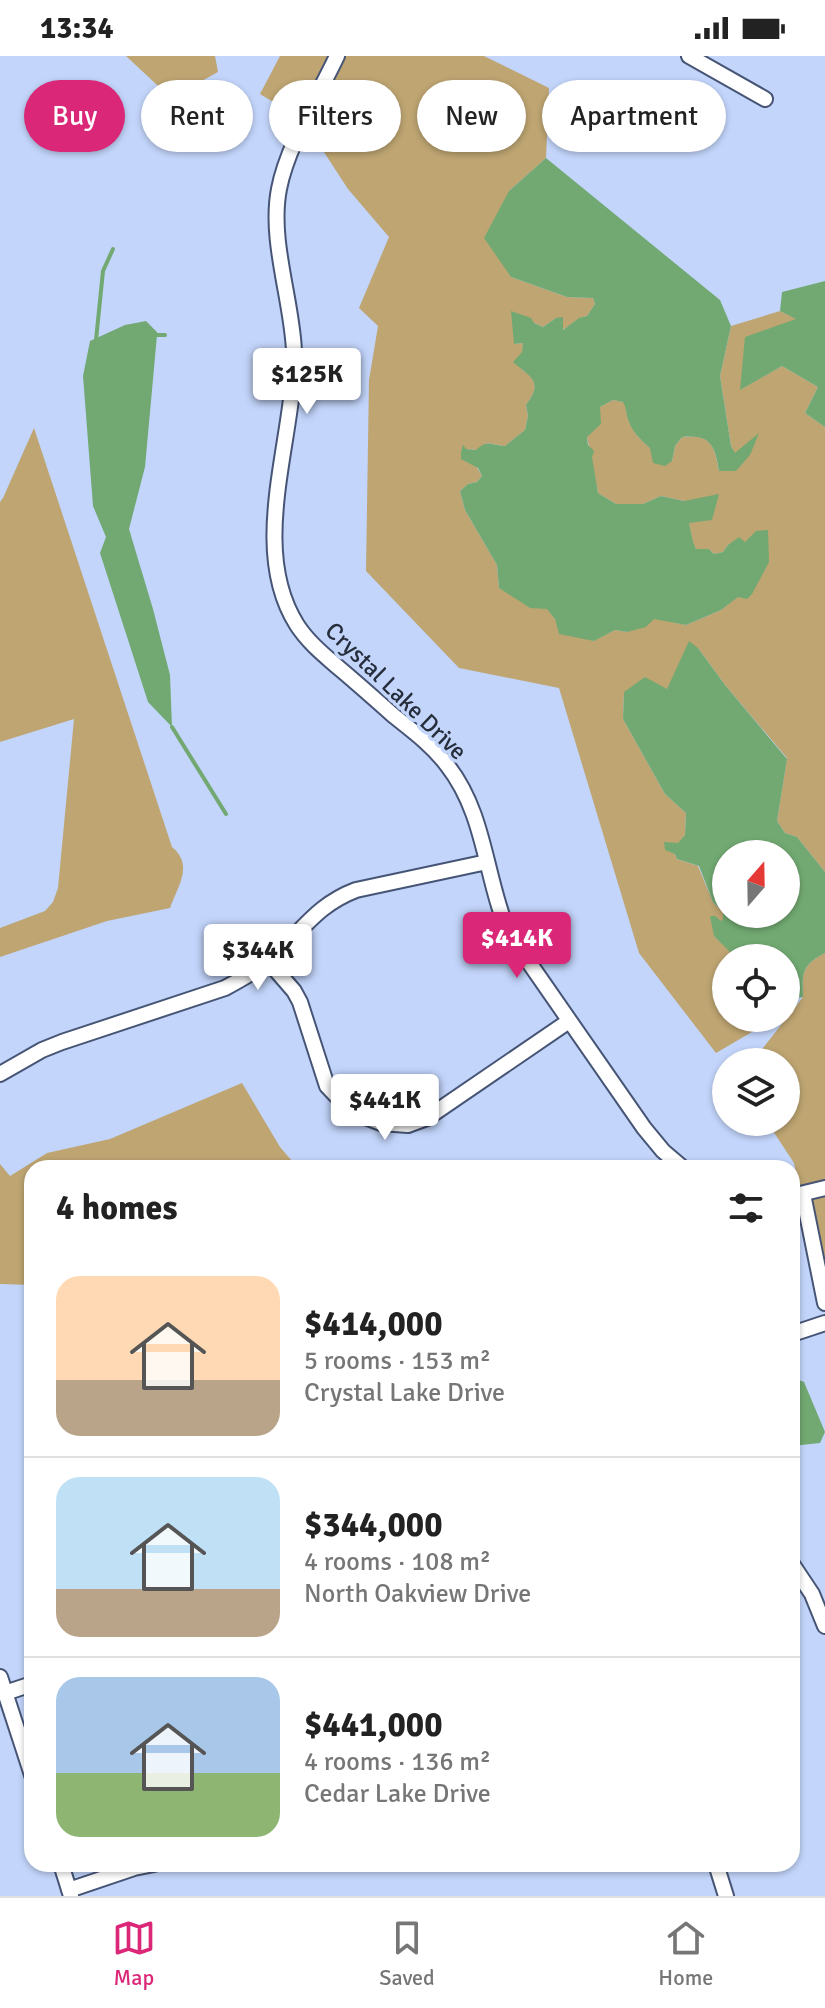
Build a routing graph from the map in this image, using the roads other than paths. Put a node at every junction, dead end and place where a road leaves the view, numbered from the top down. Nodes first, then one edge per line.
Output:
1 (337, 56) edge
2 (689, 56) edge
3 (765, 99) dead end
4 (487, 862) junction
5 (268, 961) junction
6 (569, 1021) junction
7 (0, 1074) edge
8 (674, 1160) edge
9 (825, 1188) edge
10 (800, 1194) edge
11 (800, 1203) edge
12 (825, 1303) edge
13 (825, 1323) edge
14 (800, 1331) edge
15 (800, 1576) edge
16 (825, 1626) edge
17 (0, 1677) edge
18 (24, 1687) edge
19 (5, 1693) junction
20 (24, 1751) edge
21 (63, 1872) edge
22 (124, 1872) edge
23 (718, 1872) edge
24 (70, 1893) edge
25 (726, 1896) edge

1 - 4 street, Crystal Lake Drive
2 - 3 street
4 - 5 street
4 - 6 street, Crystal Lake Drive
5 - 6 street
5 - 7 street
6 - 8 street, Crystal Lake Drive
9 - 10 street
11 - 12 street
13 - 14 street
15 - 16 street
17 - 19 street
18 - 19 street
19 - 20 street
21 - 24 street
22 - 24 street
23 - 25 street

